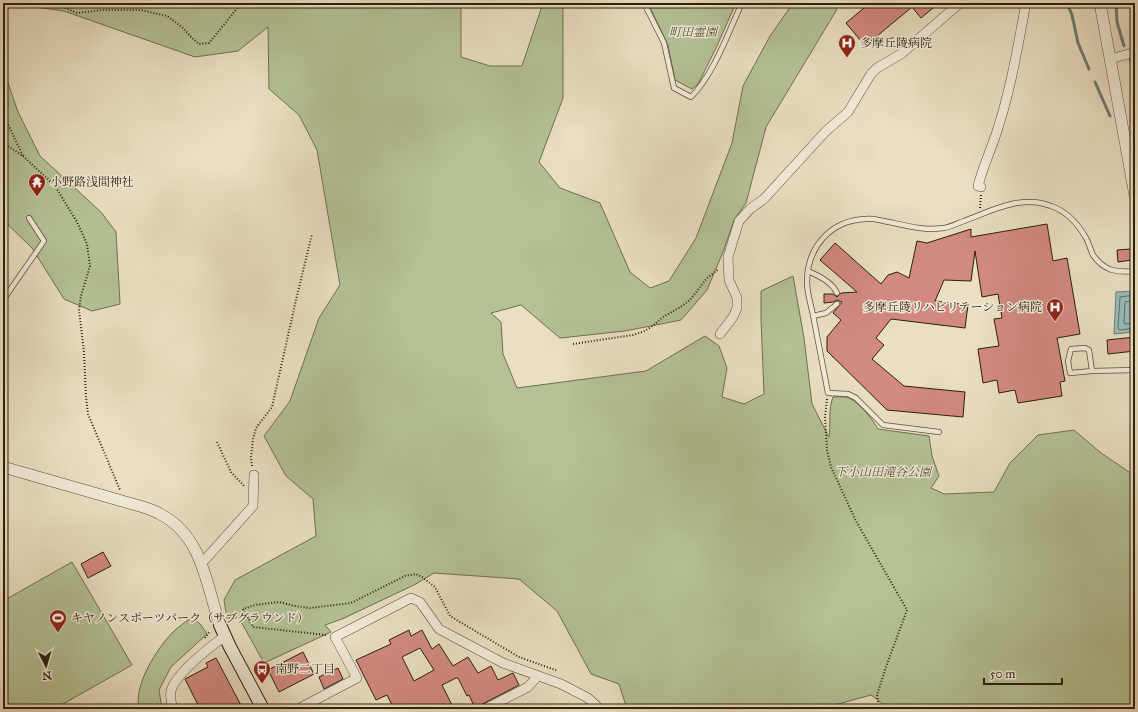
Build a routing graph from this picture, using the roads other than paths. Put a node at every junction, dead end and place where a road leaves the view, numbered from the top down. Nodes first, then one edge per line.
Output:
1 (644, 3) edge
2 (742, 3) edge
3 (960, 3) edge
4 (1026, 3) edge
5 (1100, 3) edge
6 (1132, 53) dead end
7 (1110, 59) junction
8 (981, 187) road end
9 (1135, 196) edge
10 (29, 218) dead end
11 (808, 271) junction
12 (1135, 271) edge
13 (837, 293) dead end
14 (3, 300) edge
15 (837, 304) dead end
16 (813, 316) junction
17 (720, 334) dead end
18 (1135, 370) edge
19 (1092, 371) junction
20 (939, 432) dead end
21 (3, 467) edge
22 (254, 475) road end
23 (202, 563) junction
24 (223, 630) junction
25 (538, 676) junction
26 (495, 707) edge
27 (173, 709) edge
28 (263, 709) edge
29 (298, 709) edge
30 (485, 709) edge
31 (600, 709) edge

1 - 2 lane
3 - 17 street
4 - 8 street
5 - 7 street
6 - 7 street
7 - 9 street
10 - 14 lane
11 - 12 lane
11 - 13 lane
11 - 16 lane
15 - 16 lane
16 - 20 lane
18 - 19 lane
19 - 19 lane
21 - 23 street
22 - 23 street
23 - 24 street
24 - 27 street
24 - 28 main road
25 - 26 street
25 - 29 street
25 - 31 street
26 - 30 street

